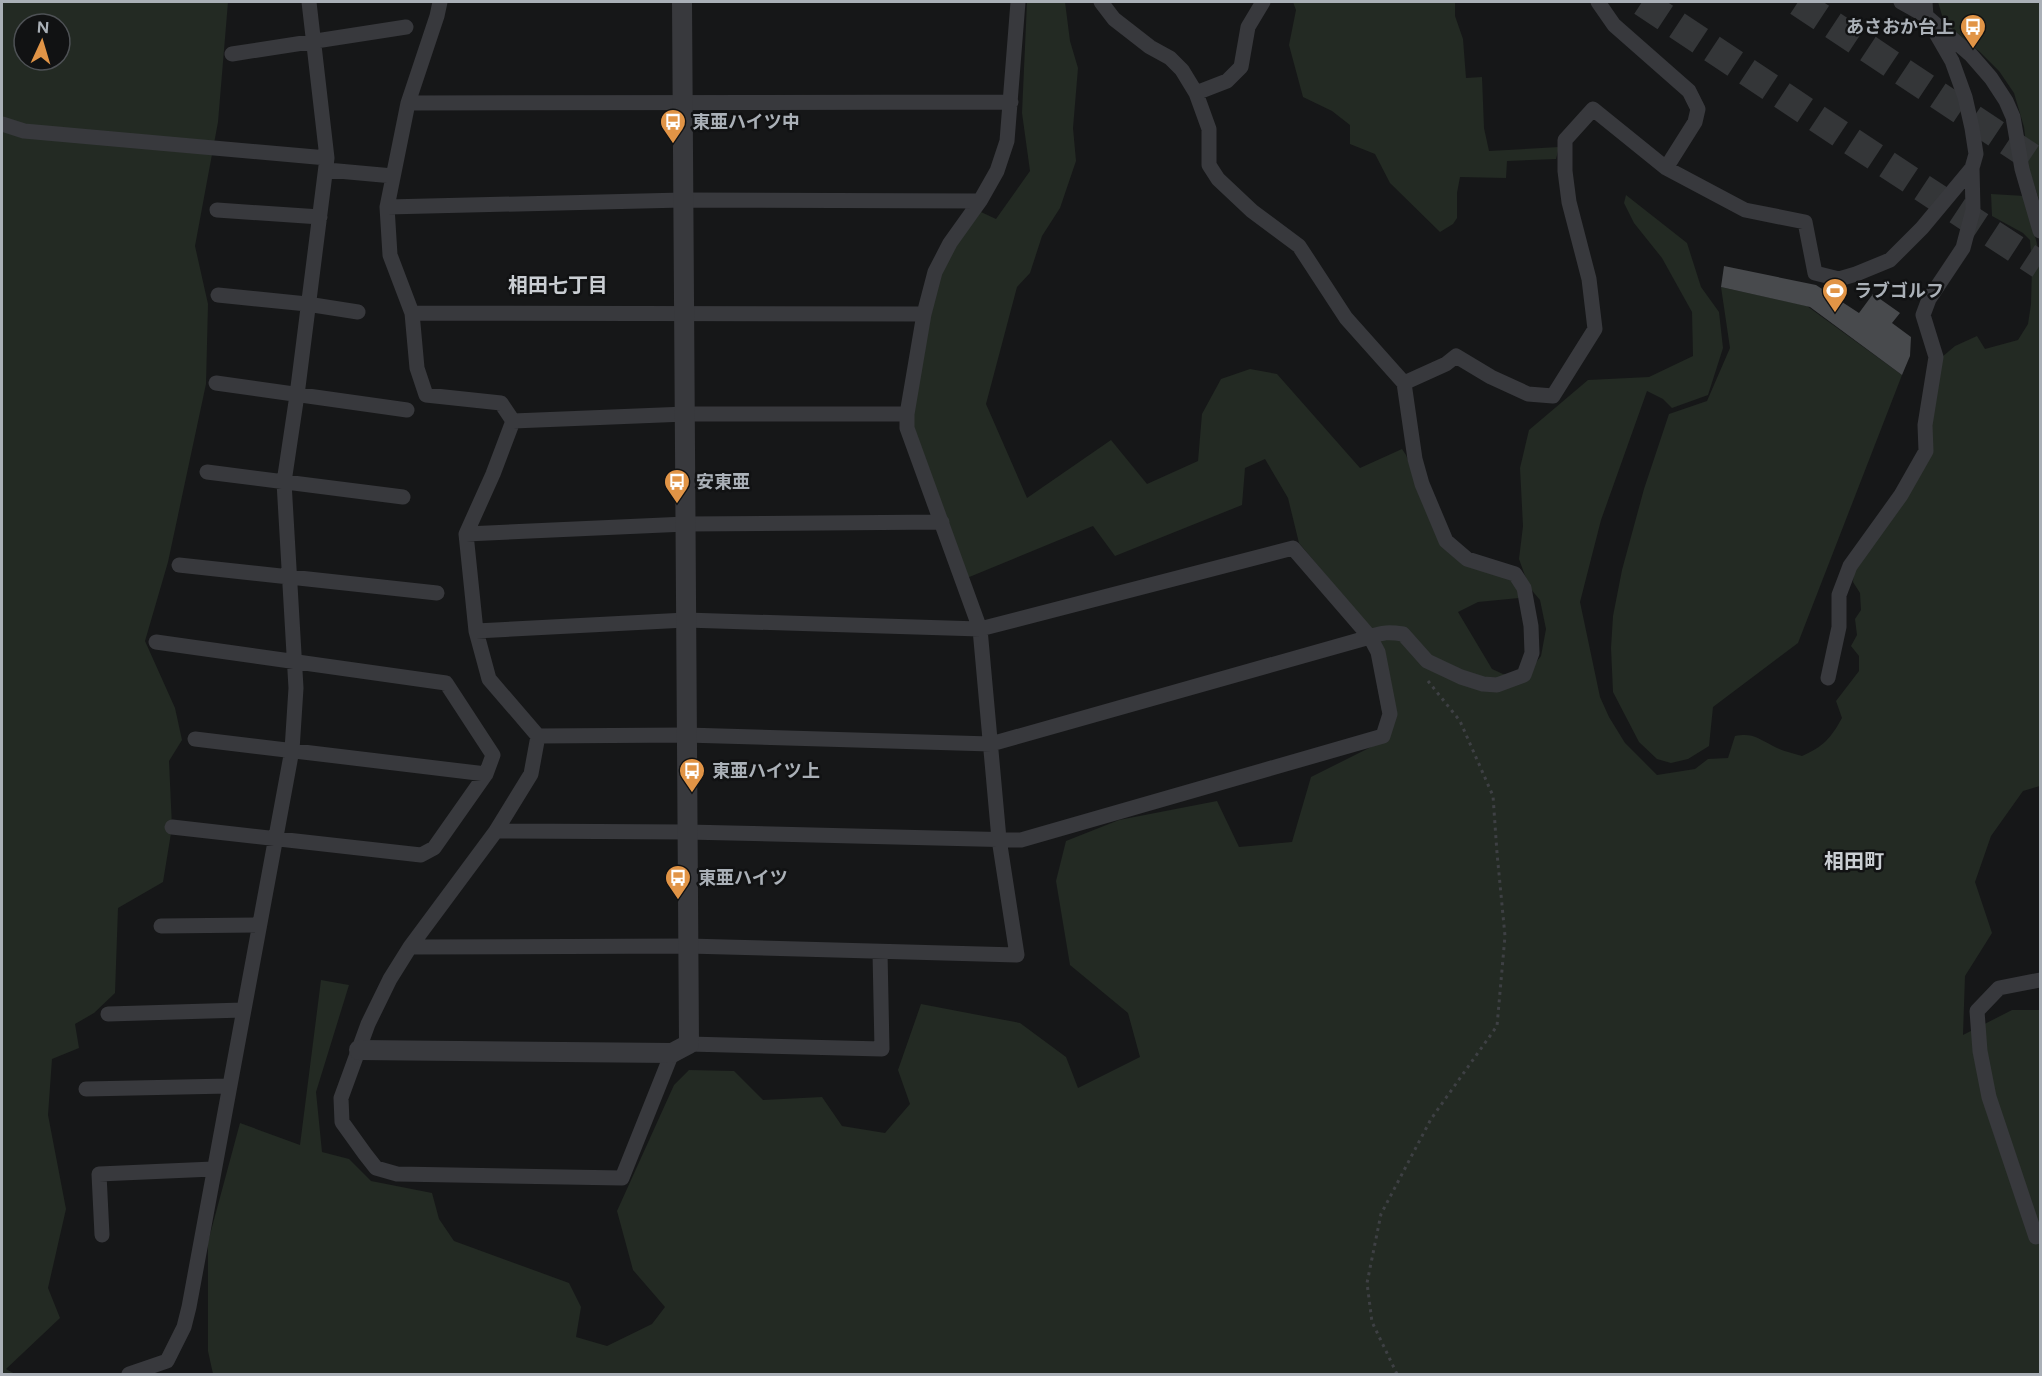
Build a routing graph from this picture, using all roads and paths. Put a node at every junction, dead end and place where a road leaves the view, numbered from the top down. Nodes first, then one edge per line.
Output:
1 (309, 2) edge
2 (440, 2) edge
3 (682, 2) edge
4 (1018, 2) edge
5 (1101, 2) edge
6 (1263, 2) edge
7 (1598, 2) edge
8 (1901, 2) edge
9 (1925, 9) edge
10 (406, 27) dead end
11 (315, 41) junction
12 (232, 54) dead end
13 (1196, 93) junction
14 (1011, 102) junction
15 (408, 103) junction
16 (684, 103) junction
17 (2, 124) edge
18 (327, 164) junction
19 (1666, 168) junction
20 (1972, 168) junction
21 (393, 176) junction
22 (683, 200) junction
23 (980, 201) junction
24 (387, 207) junction
25 (217, 210) dead end
26 (320, 217) junction
27 (2040, 231) edge
28 (218, 295) dead end
29 (307, 304) junction
30 (358, 312) dead end
31 (412, 313) junction
32 (685, 313) junction
33 (924, 314) junction
34 (216, 383) dead end
35 (1404, 383) junction
36 (297, 395) junction
37 (407, 410) dead end
38 (686, 414) junction
39 (907, 414) junction
40 (513, 421) junction
41 (207, 472) dead end
42 (284, 482) junction
43 (403, 497) dead end
44 (942, 522) junction
45 (686, 524) junction
46 (466, 534) junction
47 (179, 564) dead end
48 (289, 576) junction
49 (437, 593) dead end
50 (686, 620) junction
51 (980, 628) junction
52 (476, 631) junction
53 (1370, 637) junction
54 (156, 642) dead end
55 (293, 662) junction
56 (1425, 677) dead end
57 (1828, 678) dead end
58 (538, 735) junction
59 (686, 735) junction
60 (195, 739) dead end
61 (991, 744) junction
62 (292, 750) junction
63 (486, 774) junction
64 (172, 827) dead end
65 (496, 831) junction
66 (687, 832) junction
67 (275, 838) junction
68 (999, 839) junction
69 (259, 925) junction
70 (161, 926) dead end
71 (688, 946) junction
72 (410, 947) junction
73 (880, 952) junction
74 (2040, 980) edge
75 (243, 1010) junction
76 (108, 1014) dead end
77 (681, 1049) junction
78 (359, 1050) junction
79 (229, 1086) junction
80 (87, 1089) dead end
81 (213, 1169) junction
82 (102, 1235) dead end
83 (2036, 1237) dead end
84 (129, 1374) edge
85 (1397, 1374) edge

1 - 11 street
2 - 15 street
3 - 16 street
4 - 14 street
5 - 13 street
6 - 13 street
7 - 19 street
8 - 9 street
9 - 20 street
9 - 27 street
10 - 11 street
11 - 12 street
11 - 18 street
13 - 35 street
14 - 16 street
14 - 23 street
15 - 16 street
15 - 21 street
16 - 22 street
17 - 18 street
18 - 21 street
18 - 26 street
19 - 20 street
19 - 35 street
20 - 57 street
21 - 24 street
22 - 23 street
22 - 24 street
22 - 32 street
23 - 33 street
24 - 31 street
25 - 26 street
26 - 29 street
28 - 29 street
29 - 30 street
29 - 36 street
31 - 32 street
31 - 40 street
32 - 33 street
32 - 38 street
33 - 39 street
34 - 36 street
35 - 53 street
36 - 37 street
36 - 42 street
38 - 39 street
38 - 40 street
38 - 45 street
39 - 44 street
40 - 46 street
41 - 42 street
42 - 43 street
42 - 48 street
44 - 45 street
44 - 51 street
45 - 46 street
45 - 50 street
46 - 52 street
47 - 48 street
48 - 49 street
48 - 55 street
50 - 51 street
50 - 52 street
50 - 59 street
51 - 53 street
51 - 61 street
52 - 58 street
53 - 61 street
53 - 68 street
54 - 55 street
55 - 62 street
55 - 63 street
56 - 85 path
58 - 59 street
58 - 65 street
59 - 61 street
59 - 66 street
60 - 62 street
61 - 68 street
62 - 63 street
62 - 67 street
63 - 67 street
64 - 67 street
65 - 66 street
65 - 72 street
66 - 68 street
66 - 71 street
67 - 69 street
68 - 73 street
69 - 70 street
69 - 75 street
71 - 72 street
71 - 73 street
71 - 77 street
72 - 78 street
73 - 77 street
74 - 83 street
75 - 76 street
75 - 79 street
77 - 78 street
77 - 78 street
79 - 80 street
79 - 81 street
81 - 82 street
81 - 84 street

